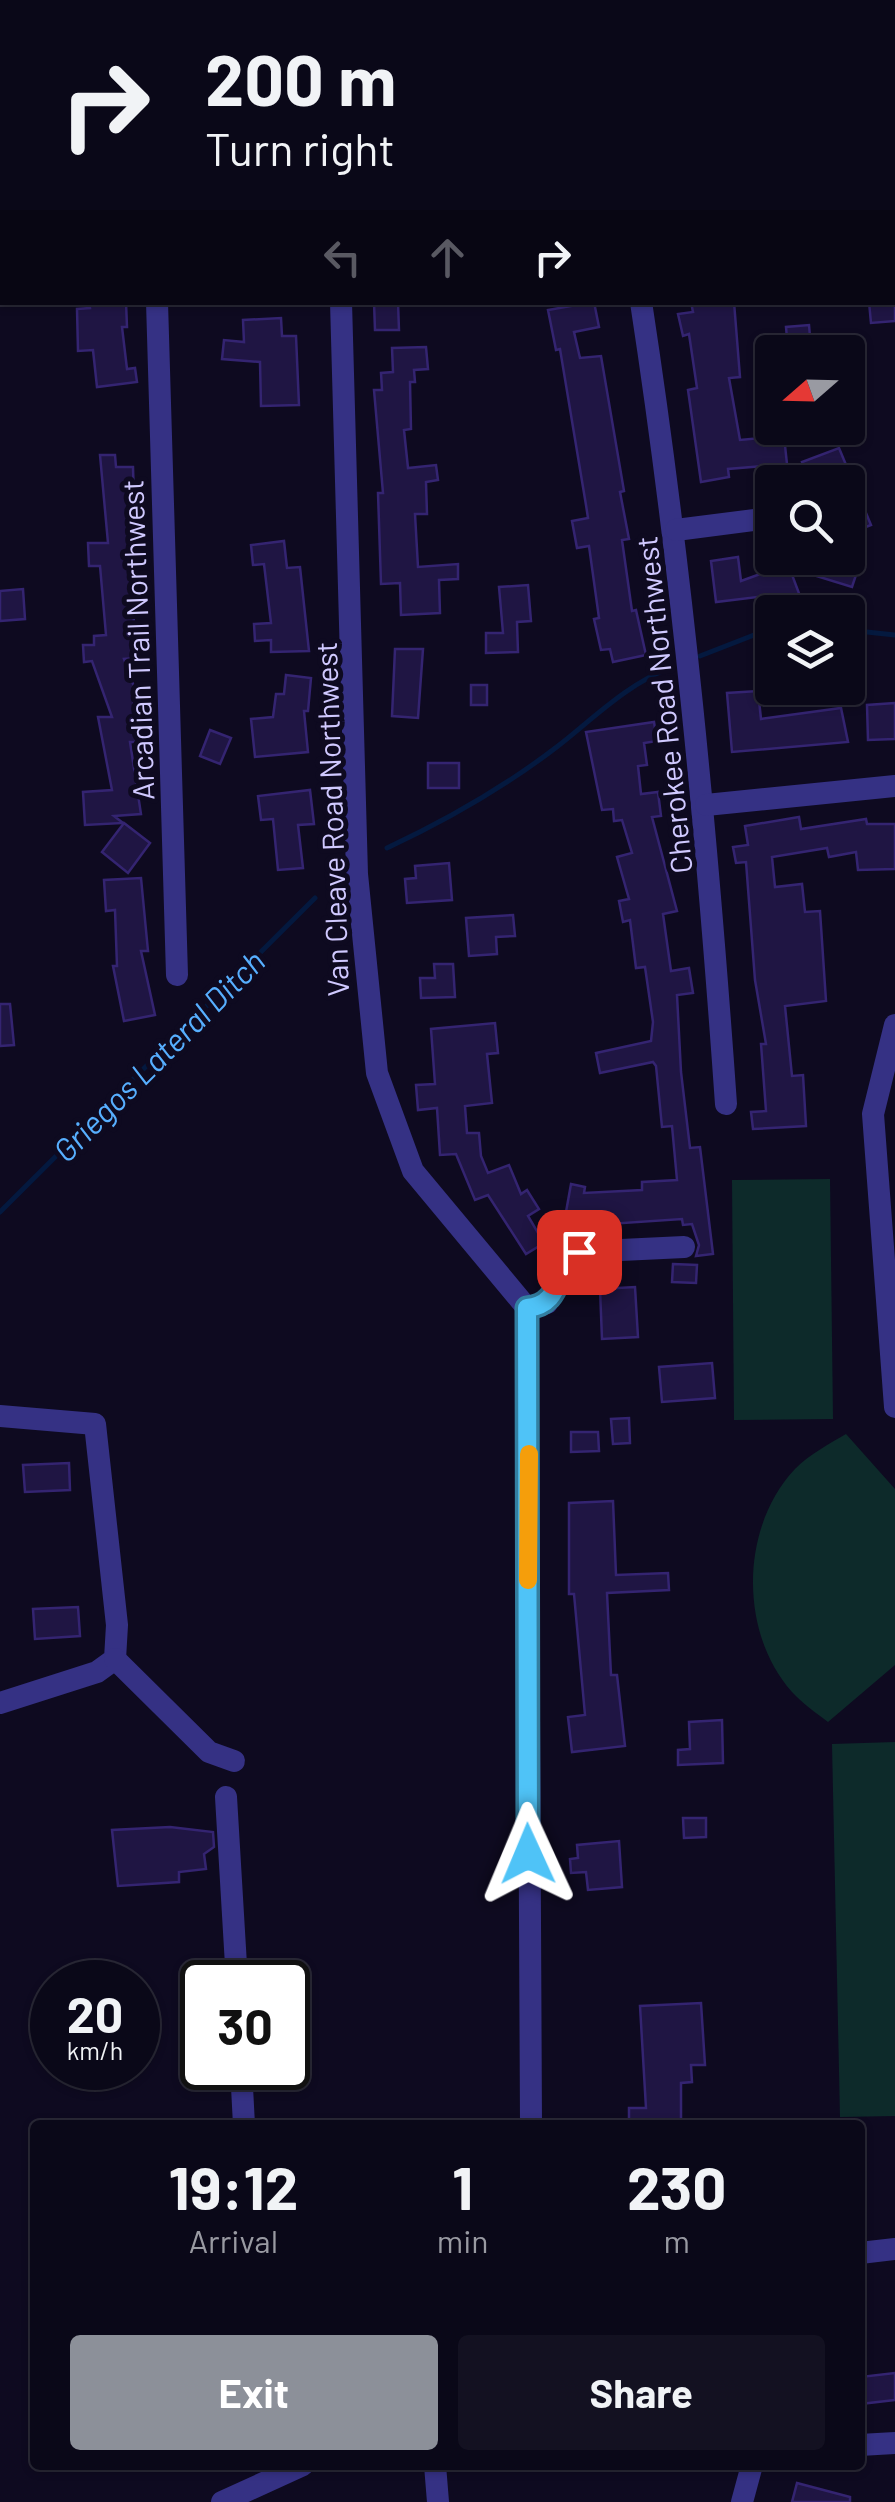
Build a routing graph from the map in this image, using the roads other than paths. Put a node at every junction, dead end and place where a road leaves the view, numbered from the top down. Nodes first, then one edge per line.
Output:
1 (157, 305) edge
2 (340, 305) edge
3 (641, 305) edge
4 (755, 520) edge
5 (676, 530) junction
6 (895, 786) edge
7 (706, 805) junction
8 (177, 975) dead end
9 (895, 1025) edge
10 (726, 1104) dead end
11 (885, 1127) edge
12 (886, 1172) edge
13 (684, 1247) dead end
14 (527, 1308) junction
15 (895, 1407) edge
16 (0, 1416) edge
17 (115, 1658) junction
18 (0, 1703) edge
19 (234, 1760) dead end
20 (226, 1797) dead end
21 (235, 1960) edge
22 (242, 2090) edge
23 (244, 2120) edge
24 (532, 2120) edge
25 (895, 2250) edge
26 (865, 2253) edge
27 (895, 2444) edge
28 (865, 2445) edge
29 (435, 2470) edge
30 (751, 2470) edge
31 (256, 2474) edge
32 (227, 2501) edge
33 (438, 2502) edge
34 (742, 2502) edge

1 - 8 street, Arcadian Trail Northwest
2 - 14 street, Van Cleave Road Northwest
3 - 5 street, Cherokee Road Northwest
4 - 5 street
5 - 7 street, Cherokee Road Northwest
6 - 7 street
7 - 10 street, Cherokee Road Northwest
9 - 11 street
11 - 12 street
12 - 15 street
13 - 14 street
14 - 24 street
16 - 17 street
17 - 18 street
17 - 19 street
20 - 21 street
22 - 23 street
25 - 26 street
27 - 28 street
29 - 33 street
30 - 34 street
31 - 32 street

